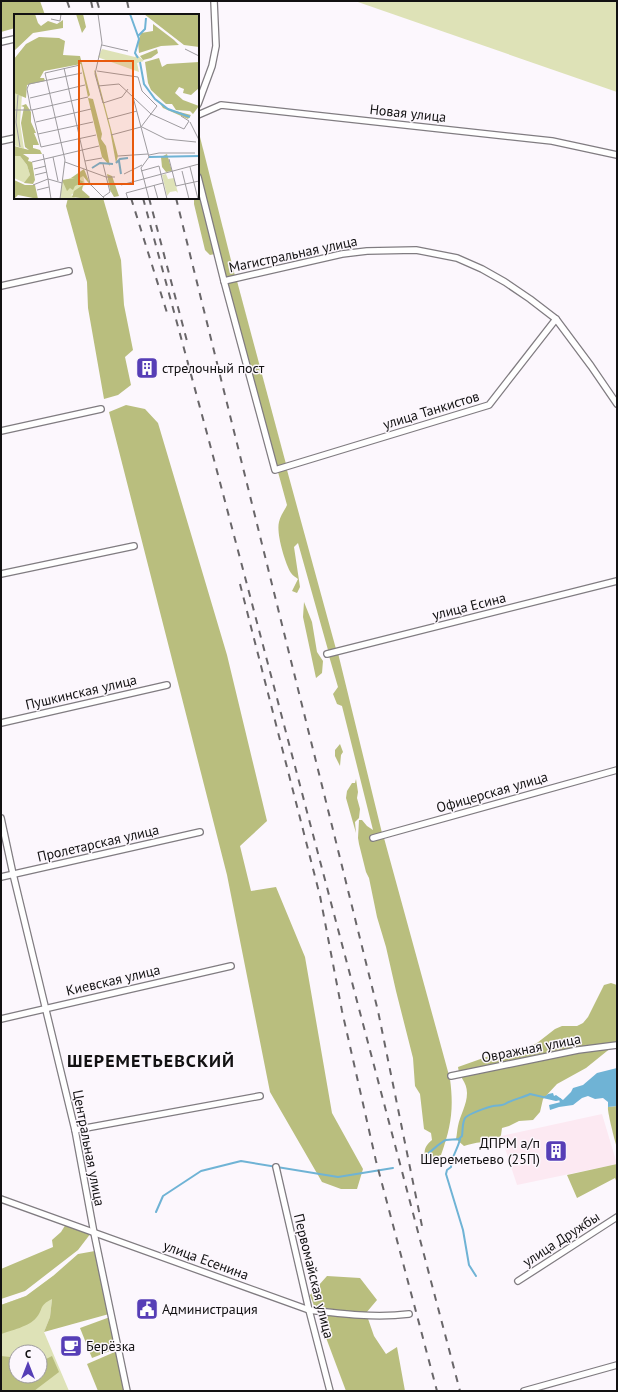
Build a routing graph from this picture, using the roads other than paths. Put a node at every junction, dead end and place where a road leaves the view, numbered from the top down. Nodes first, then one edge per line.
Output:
1 (214, 1) edge
2 (14, 40) edge
3 (1, 42) edge
4 (199, 101) edge
5 (199, 115) edge
6 (14, 138) edge
7 (1, 141) edge
8 (617, 155) edge
9 (199, 181) edge
10 (69, 271) dead end
11 (224, 281) junction
12 (1, 286) edge
13 (556, 319) junction
14 (617, 404) edge
15 (101, 409) dead end
16 (1, 431) edge
17 (134, 546) dead end
18 (1, 574) edge
19 (617, 581) edge
20 (327, 654) dead end
21 (167, 685) dead end
22 (1, 723) edge
23 (617, 770) edge
24 (1, 818) edge
25 (200, 832) dead end
26 (373, 838) dead end
27 (13, 874) junction
28 (1, 877) edge
29 (231, 966) dead end
30 (46, 1008) junction
31 (1, 1019) edge
32 (617, 1045) edge
33 (451, 1076) dead end
34 (260, 1096) dead end
35 (75, 1130) junction
36 (276, 1167) dead end
37 (1, 1199) edge
38 (617, 1217) edge
39 (94, 1233) junction
40 (518, 1281) dead end
41 (309, 1310) junction
42 (409, 1314) dead end
43 (617, 1365) edge
44 (127, 1391) edge
45 (330, 1391) edge
46 (524, 1391) edge

1 - 4 street
2 - 3 street
5 - 8 street, Новая улица
6 - 7 street
9 - 11 street
10 - 12 street
11 - 13 street, Магистральная улица
11 - 13 street, улица Танкистов
13 - 14 street, Магистральная улица
15 - 16 street
17 - 18 street
19 - 20 street, улица Есина
21 - 22 street, Пушкинская улица
23 - 26 street, Офицерская улица
24 - 27 street, Центральная улица
25 - 27 street, Пролетарская улица
27 - 28 street, Пролетарская улица
27 - 30 street, Центральная улица
29 - 30 street, Киевская улица
30 - 31 street, Киевская улица
30 - 35 street, Центральная улица
32 - 33 street, Овражная улица
34 - 35 street
35 - 39 street, Центральная улица
36 - 41 street, Первомайская улица
37 - 39 street, улица Есенина
38 - 40 street, улица Дружбы
39 - 41 street, улица Есенина
39 - 44 street, Центральная улица
41 - 42 street, улица Есенина
41 - 45 street, Первомайская улица
43 - 46 street

